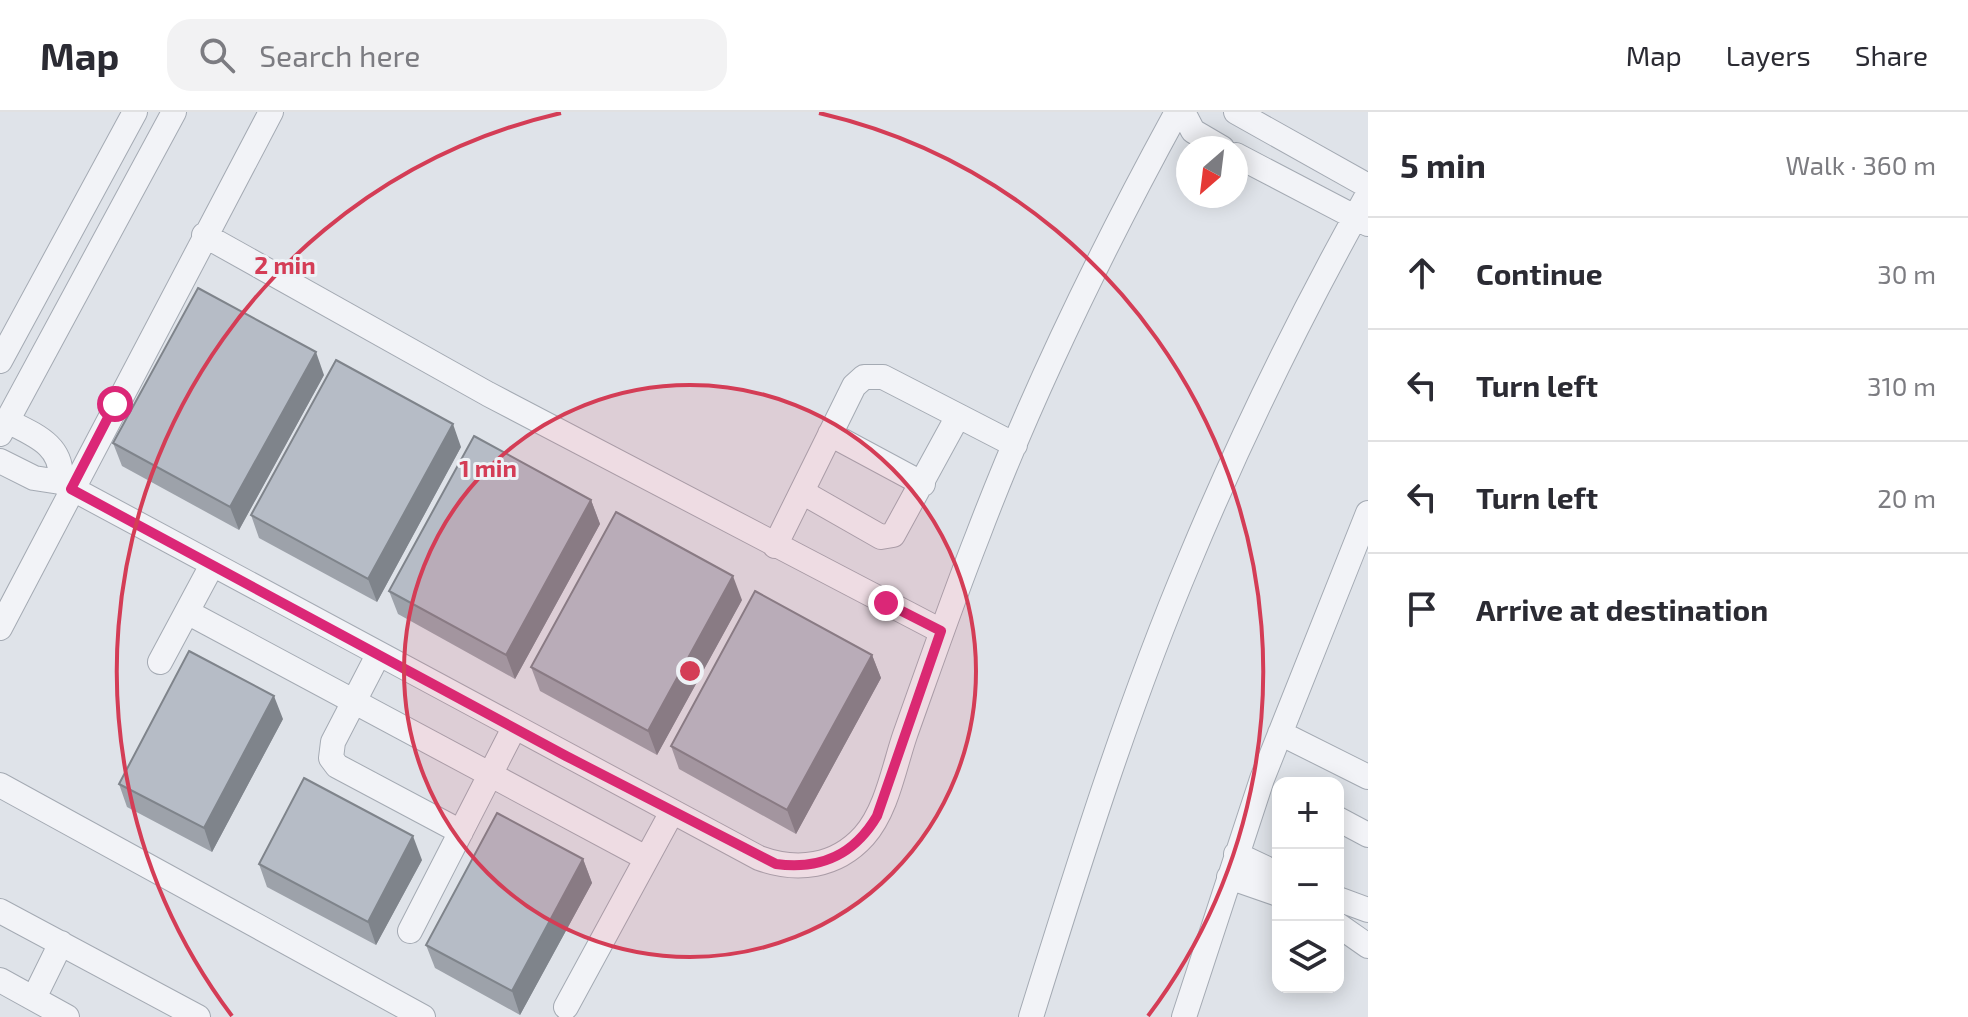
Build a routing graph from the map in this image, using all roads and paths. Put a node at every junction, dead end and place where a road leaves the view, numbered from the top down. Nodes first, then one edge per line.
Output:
1 (135, 112) edge
2 (174, 112) edge
3 (271, 112) edge
4 (1180, 112) edge
5 (1236, 112) edge
6 (1202, 136) edge
7 (1248, 161) edge
8 (1368, 186) edge
9 (1368, 194) edge
10 (1362, 221) edge
11 (204, 235) junction
12 (0, 361) edge
13 (958, 416) junction
14 (4, 428) edge
15 (830, 434) junction
16 (1015, 445) junction
17 (0, 461) edge
18 (923, 484) junction
19 (65, 486) junction
20 (802, 492) junction
21 (1368, 513) edge
22 (775, 546) junction
23 (212, 565) junction
24 (187, 612) junction
25 (0, 628) edge
26 (941, 631) junction
27 (378, 655) junction
28 (160, 662) dead end
29 (354, 701) junction
30 (514, 728) junction
31 (1280, 733) junction
32 (490, 774) junction
33 (1368, 777) edge
34 (1270, 783) edge
35 (0, 785) edge
36 (672, 812) junction
37 (1344, 822) edge
38 (461, 832) junction
39 (1368, 835) edge
40 (646, 858) junction
41 (1233, 866) junction
42 (1272, 873) edge
43 (1272, 890) edge
44 (1344, 901) edge
45 (1368, 910) edge
46 (0, 911) edge
47 (1344, 929) edge
48 (410, 931) dead end
49 (61, 943) junction
50 (1368, 946) edge
51 (0, 980) edge
52 (34, 998) junction
53 (566, 1007) dead end
54 (67, 1017) edge
55 (198, 1017) edge
56 (423, 1017) edge
57 (1031, 1017) edge
58 (1184, 1017) edge

1 - 12 street
2 - 14 street
3 - 11 street
4 - 6 street
4 - 16 street
5 - 8 street
7 - 10 street
9 - 10 street
10 - 57 street
11 - 19 street
11 - 22 street
13 - 15 street
13 - 16 street
13 - 18 street
14 - 19 street
15 - 18 street
15 - 20 street
16 - 26 street
17 - 19 street
18 - 20 street
19 - 23 street
19 - 25 street
20 - 22 street
21 - 31 street
22 - 26 street
23 - 24 street
23 - 27 street
24 - 28 street
24 - 29 street
26 - 36 street
27 - 29 street
27 - 30 street
29 - 32 street
29 - 38 street
30 - 32 street
30 - 36 street
31 - 33 street
31 - 34 street
32 - 38 street
32 - 40 street
34 - 41 street
35 - 56 street
36 - 40 street
37 - 39 street
38 - 48 street
40 - 53 street
41 - 42 street
41 - 43 street
41 - 58 street
44 - 45 street
46 - 49 street
47 - 50 street
49 - 52 street
49 - 55 street
51 - 52 street
52 - 54 street

